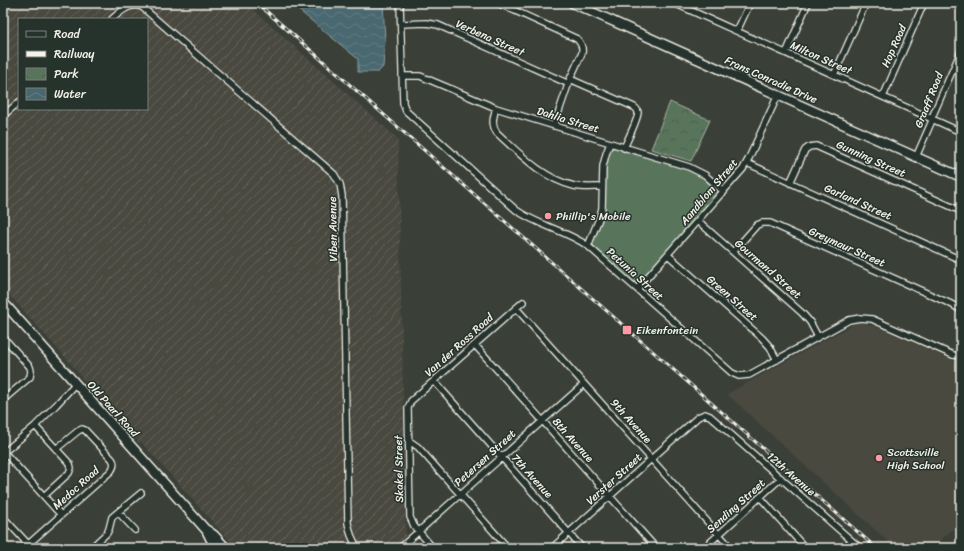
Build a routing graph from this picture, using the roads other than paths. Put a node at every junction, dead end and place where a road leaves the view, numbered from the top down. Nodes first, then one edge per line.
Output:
1 (400, 3) edge
2 (498, 3) edge
3 (572, 3) edge
4 (674, 3) edge
5 (692, 3) edge
6 (750, 3) edge
7 (808, 3) edge
8 (866, 3) edge
9 (924, 3) edge
10 (689, 10) junction
11 (113, 18) edge
12 (401, 24) junction
13 (737, 32) junction
14 (961, 51) edge
15 (786, 53) junction
16 (834, 75) junction
17 (402, 76) junction
18 (570, 81) junction
19 (778, 95) junction
20 (883, 96) junction
21 (18, 103) edge
22 (496, 108) junction
23 (4, 114) edge
24 (932, 118) junction
25 (554, 126) junction
26 (961, 132) edge
27 (610, 143) junction
28 (624, 148) junction
29 (916, 158) junction
30 (747, 163) junction
31 (961, 177) edge
32 (790, 183) junction
33 (602, 188) junction
34 (724, 192) junction
35 (961, 211) edge
36 (698, 221) junction
37 (588, 246) junction
38 (733, 252) junction
39 (668, 255) junction
40 (961, 260) edge
41 (637, 289) junction
42 (3, 302) edge
43 (523, 302) dead end
44 (516, 308) junction
45 (961, 310) edge
46 (3, 337) edge
47 (818, 337) junction
48 (475, 345) junction
49 (961, 356) edge
50 (777, 360) junction
51 (434, 381) junction
52 (76, 383) junction
53 (584, 384) junction
54 (4, 398) edge
55 (409, 404) joint
56 (710, 416) joint
57 (543, 421) junction
58 (35, 426) junction
59 (408, 440) junction
60 (56, 449) junction
61 (3, 452) edge
62 (501, 457) junction
63 (651, 459) junction
64 (781, 478) junction
65 (141, 493) dead end
66 (460, 494) junction
67 (44, 496) junction
68 (610, 496) junction
69 (760, 497) junction
70 (118, 512) junction
71 (61, 515) junction
72 (3, 516) edge
73 (134, 530) dead end
74 (206, 530) junction
75 (418, 532) junction
76 (569, 533) junction
77 (719, 534) junction
78 (26, 546) edge
79 (858, 547) edge
80 (91, 548) edge
81 (218, 548) edge
82 (226, 548) edge
83 (357, 548) edge
84 (400, 548) edge
85 (433, 548) edge
86 (508, 548) edge
87 (552, 548) edge
88 (582, 548) edge
89 (656, 548) edge
90 (704, 548) edge
91 (731, 548) edge
92 (805, 548) edge

1 - 12 street, Petunia Street
2 - 18 street
3 - 19 street, Frans Conradie Drive
4 - 10 street, Milton Street
5 - 10 street
6 - 13 street
7 - 15 street
8 - 16 street
9 - 20 street, Hop Road
10 - 13 street, Milton Street
11 - 83 street, Viben Avenue
12 - 17 street, Petunia Street
12 - 18 street, Verbena Street
13 - 15 street, Milton Street
14 - 24 street, Graaff Road
15 - 16 street, Milton Street
16 - 20 street, Milton Street
17 - 22 street, Dahlia Street
17 - 37 street, Petunia Street
18 - 25 street
18 - 28 street, Verbena Street
19 - 29 street, Frans Conradie Drive
19 - 30 street, Aandblom Street
20 - 24 street, Milton Street
21 - 23 street
22 - 25 street, Dahlia Street
22 - 33 street
24 - 26 street, Milton Street
24 - 29 street, Graaff Road
25 - 27 street, Dahlia Street
27 - 28 street, Dahlia Street
27 - 33 street
28 - 34 street, Dahlia Street
29 - 31 street, Frans Conradie Drive
30 - 32 street, Garland Street
30 - 34 street, Aandblom Street
32 - 35 street, Gunning Street
32 - 40 street, Garland Street
33 - 37 street
34 - 36 street, Aandblom Street
36 - 38 street, Gourmand Street
36 - 39 street, Aandblom Street
37 - 41 street, Petunia Street
38 - 45 street, Greymaur Street
38 - 47 street, Gourmand Street
39 - 41 street, Aandblom Street
39 - 50 street, Green Street
41 - 50 street, Petunia Street
42 - 52 street, Old Paarl Road
43 - 44 street, Van der Ross Road
44 - 48 street, Van der Ross Road
44 - 53 street, 9th Avenue
46 - 54 street
47 - 49 street, Petunia Street
47 - 50 street, Petunia Street
48 - 51 street, Van der Ross Road
48 - 57 street, 8th Avenue
51 - 55 street, Van der Ross Road
51 - 62 street, 7th Avenue
52 - 58 street
52 - 74 street, Old Paarl Road
53 - 57 street, Petersen Street
53 - 63 street, 9th Avenue
55 - 59 street, Skakel Street
56 - 63 street, Verster Street
56 - 64 street, 12th Avenue
57 - 62 street, Petersen Street
57 - 68 street, 8th Avenue
58 - 60 street
58 - 61 street
59 - 66 street
59 - 75 street, Skakel Street
60 - 67 street
60 - 71 street, Medoc Road
61 - 67 street
62 - 66 street, Petersen Street
62 - 76 street, 7th Avenue
63 - 68 street, Verster Street
63 - 77 street, 9th Avenue
64 - 69 street, Sending Street
64 - 79 street, 12th Avenue
65 - 70 street
66 - 75 street, Petersen Street
66 - 86 street
67 - 71 street
68 - 76 street, Verster Street
68 - 89 street, 8th Avenue
69 - 77 street, Sending Street
69 - 92 street
70 - 73 street
70 - 80 street
71 - 78 street, Medoc Road
72 - 78 street
74 - 81 street, Old Paarl Road
74 - 82 street, Old Paarl Road
75 - 84 street, Petersen Street
75 - 85 street, Skakel Street
76 - 87 street, Verster Street
76 - 88 street, 7th Avenue
77 - 90 street, Sending Street
77 - 91 street, 9th Avenue

